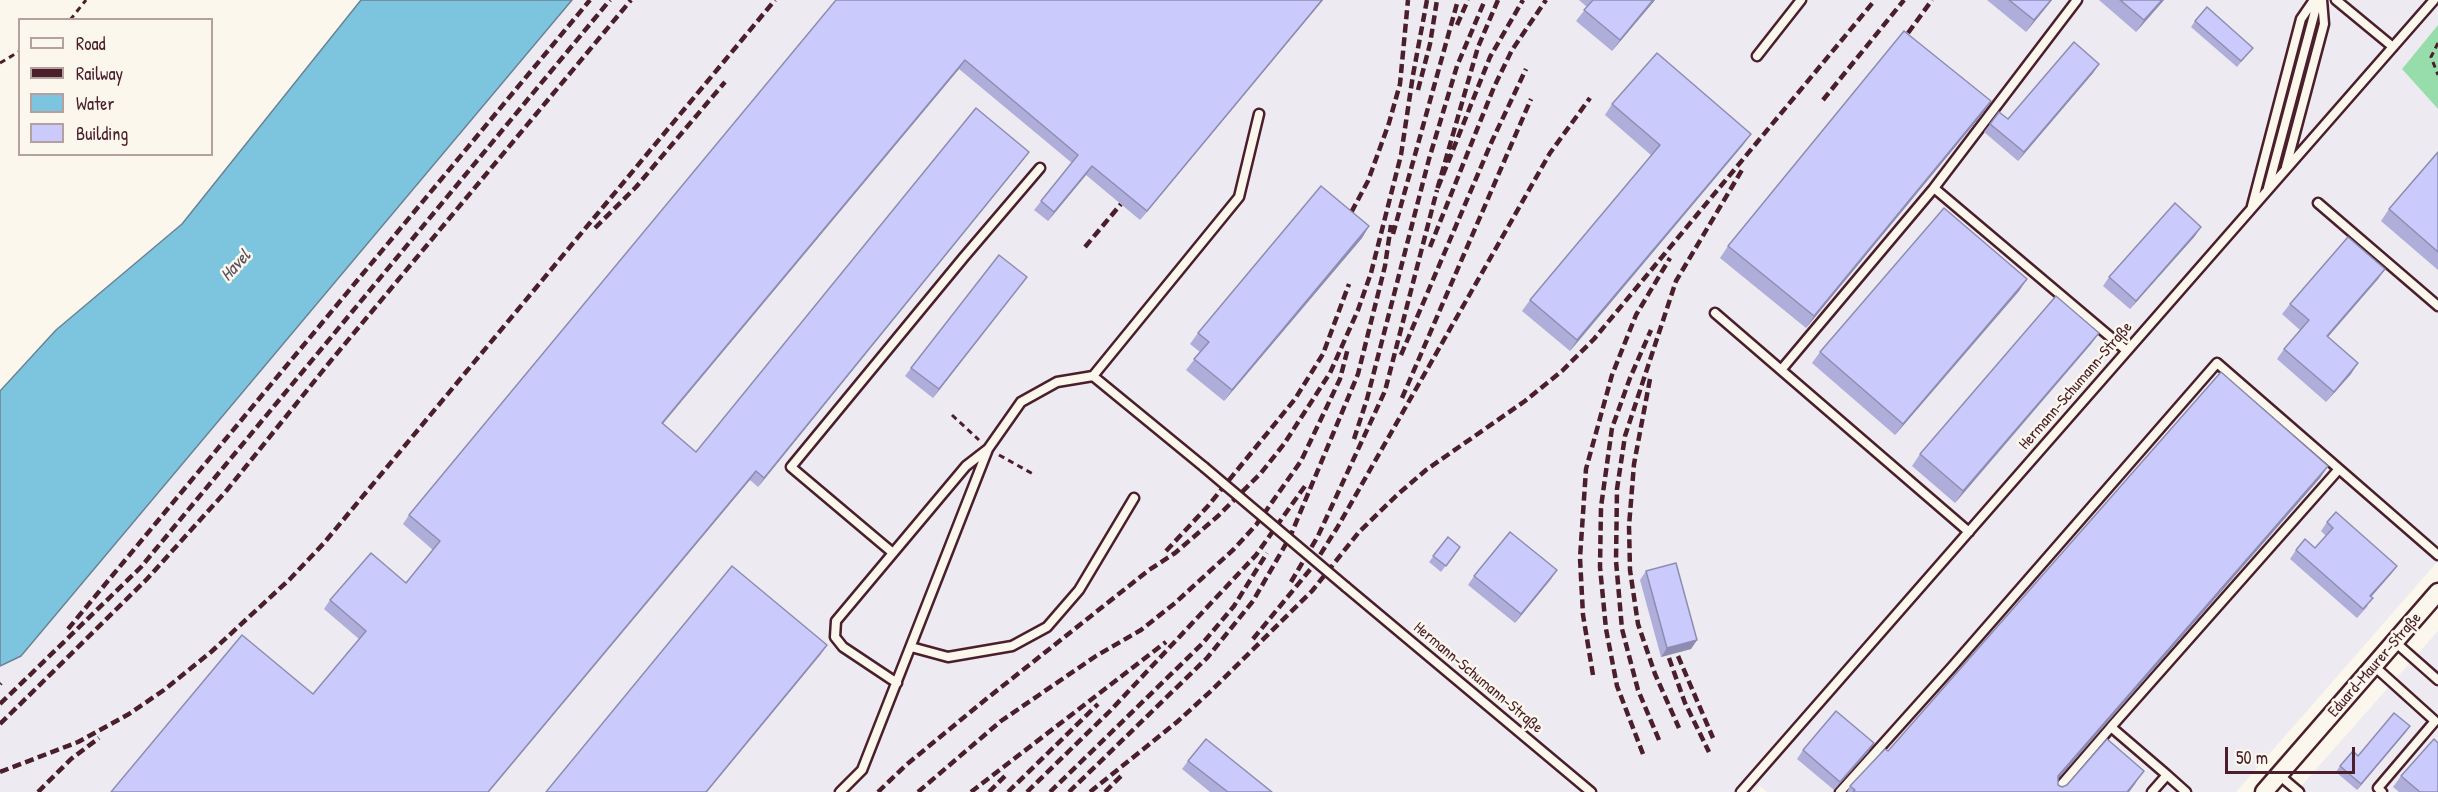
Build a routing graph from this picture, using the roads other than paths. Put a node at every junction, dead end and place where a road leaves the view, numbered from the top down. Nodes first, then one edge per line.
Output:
1 (1801, 0) edge
2 (2077, 0) edge
3 (2318, 0) edge
4 (2336, 0) edge
5 (2434, 0) edge
6 (2393, 46) junction
7 (1757, 56) dead end
8 (1259, 114) dead end
9 (1040, 168) dead end
10 (2285, 171) junction
11 (1934, 188) junction
12 (2266, 192) junction
13 (2318, 204) dead end
14 (2252, 209) junction
15 (2438, 306) edge
16 (1715, 313) dead end
17 (2127, 351) junction
18 (1781, 370) junction
19 (1093, 376) junction
20 (988, 449) junction
21 (2339, 469) junction
22 (1134, 498) dead end
23 (1968, 532) junction
24 (893, 553) junction
25 (2438, 555) edge
26 (2438, 592) edge
27 (2395, 642) junction
28 (911, 647) junction
29 (2374, 666) junction
30 (2438, 680) edge
31 (897, 683) junction
32 (2111, 727) junction
33 (2167, 775) junction
34 (2279, 775) junction
35 (840, 792) edge
36 (1591, 792) edge
37 (1741, 792) edge
38 (1840, 792) edge
39 (2055, 792) edge
40 (2152, 792) edge
41 (2186, 792) edge
42 (2265, 792) edge
43 (2299, 792) edge
44 (2382, 792) edge

1 - 7 lane
2 - 11 lane
3 - 10 lane
3 - 12 lane
3 - 14 lane
4 - 6 lane
5 - 6 lane, Hermann-Schumann-Straße
6 - 10 lane, Hermann-Schumann-Straße
8 - 19 lane
9 - 24 lane
10 - 12 lane, Hermann-Schumann-Straße
11 - 17 lane
11 - 18 lane
12 - 14 lane, Hermann-Schumann-Straße
13 - 15 lane
14 - 17 lane, Hermann-Schumann-Straße
16 - 18 lane
17 - 23 lane, Hermann-Schumann-Straße
18 - 23 lane
19 - 20 lane
19 - 36 lane, Hermann-Schumann-Straße, bridge
20 - 24 lane
20 - 28 lane
21 - 25 lane
21 - 32 lane
21 - 38 lane
22 - 28 lane
23 - 37 lane, Hermann-Schumann-Straße
24 - 31 lane
26 - 27 street, Eduard-Maurer-Straße
27 - 29 street, Eduard-Maurer-Straße
27 - 30 lane
28 - 31 lane
29 - 34 street, Eduard-Maurer-Straße
29 - 44 lane
31 - 35 lane
32 - 33 lane
32 - 39 lane
33 - 40 lane
33 - 41 lane
34 - 42 street, Eduard-Maurer-Straße
34 - 43 lane

